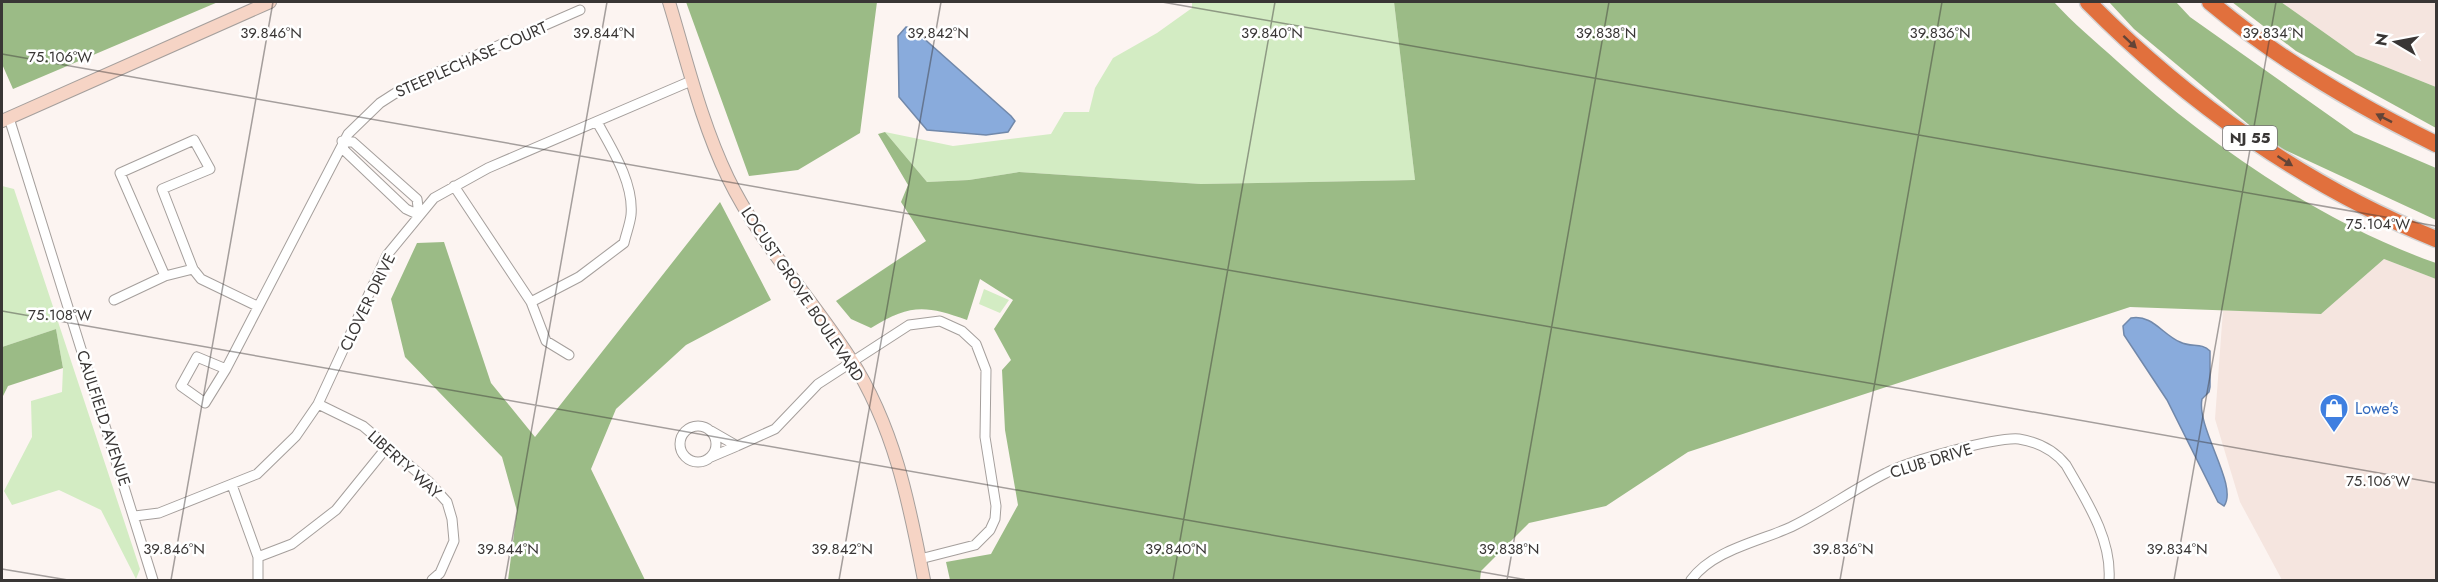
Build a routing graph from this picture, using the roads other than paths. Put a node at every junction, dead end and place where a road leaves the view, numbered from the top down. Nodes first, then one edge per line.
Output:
1 (270, 2) edge
2 (669, 2) edge
3 (2088, 2) edge
4 (2210, 2) edge
5 (580, 10) dead end
6 (692, 81) junction
7 (5, 120) edge
8 (597, 122) junction
9 (342, 141) junction
10 (2436, 144) edge
11 (454, 186) junction
12 (419, 215) junction
13 (2436, 239) edge
14 (193, 269) junction
15 (165, 276) junction
16 (114, 300) dead end
17 (531, 302) junction
18 (257, 306) junction
19 (569, 355) dead end
20 (851, 360) junction
21 (226, 369) junction
22 (318, 405) junction
23 (711, 431) junction
24 (736, 446) junction
25 (387, 447) junction
26 (708, 458) junction
27 (232, 485) junction
28 (135, 516) junction
29 (258, 557) junction
30 (920, 559) junction
31 (153, 580) edge
32 (258, 580) edge
33 (432, 580) edge
34 (924, 580) edge
35 (1691, 580) edge
36 (2109, 580) edge

1 - 7 street
2 - 6 street, LOCUST GROVE BOULEVARD
3 -> 13 highway, NJ 55
10 -> 4 highway
5 - 9 street, STEEPLECHASE COURT
6 - 8 street, CLOVER DRIVE
6 - 20 street, LOCUST GROVE BOULEVARD
7 - 28 street, CAULFIELD AVENUE
8 - 11 street, CLOVER DRIVE
8 - 17 street
9 - 12 street
9 - 12 street
9 - 18 street, STEEPLECHASE COURT
11 - 12 street, CLOVER DRIVE
11 - 17 street
12 - 22 street, CLOVER DRIVE
14 - 15 street
14 - 15 street
14 - 18 street
15 - 16 street
17 - 19 street
18 - 21 street, STEEPLECHASE COURT
20 - 24 street
20 - 30 street, LOCUST GROVE BOULEVARD
20 - 30 street
21 - 21 street, STEEPLECHASE COURT
22 - 25 street, LIBERTY WAY
22 - 27 street, CLOVER DRIVE
23 - 24 street
23 - 26 street
23 - 26 street
24 - 26 street
25 - 29 street
25 - 33 street, LIBERTY WAY
27 - 28 street, CLOVER DRIVE
27 - 29 street
28 - 31 street, CAULFIELD AVENUE
29 - 32 street
30 - 34 street, LOCUST GROVE BOULEVARD
35 - 36 street, CLUB DRIVE

